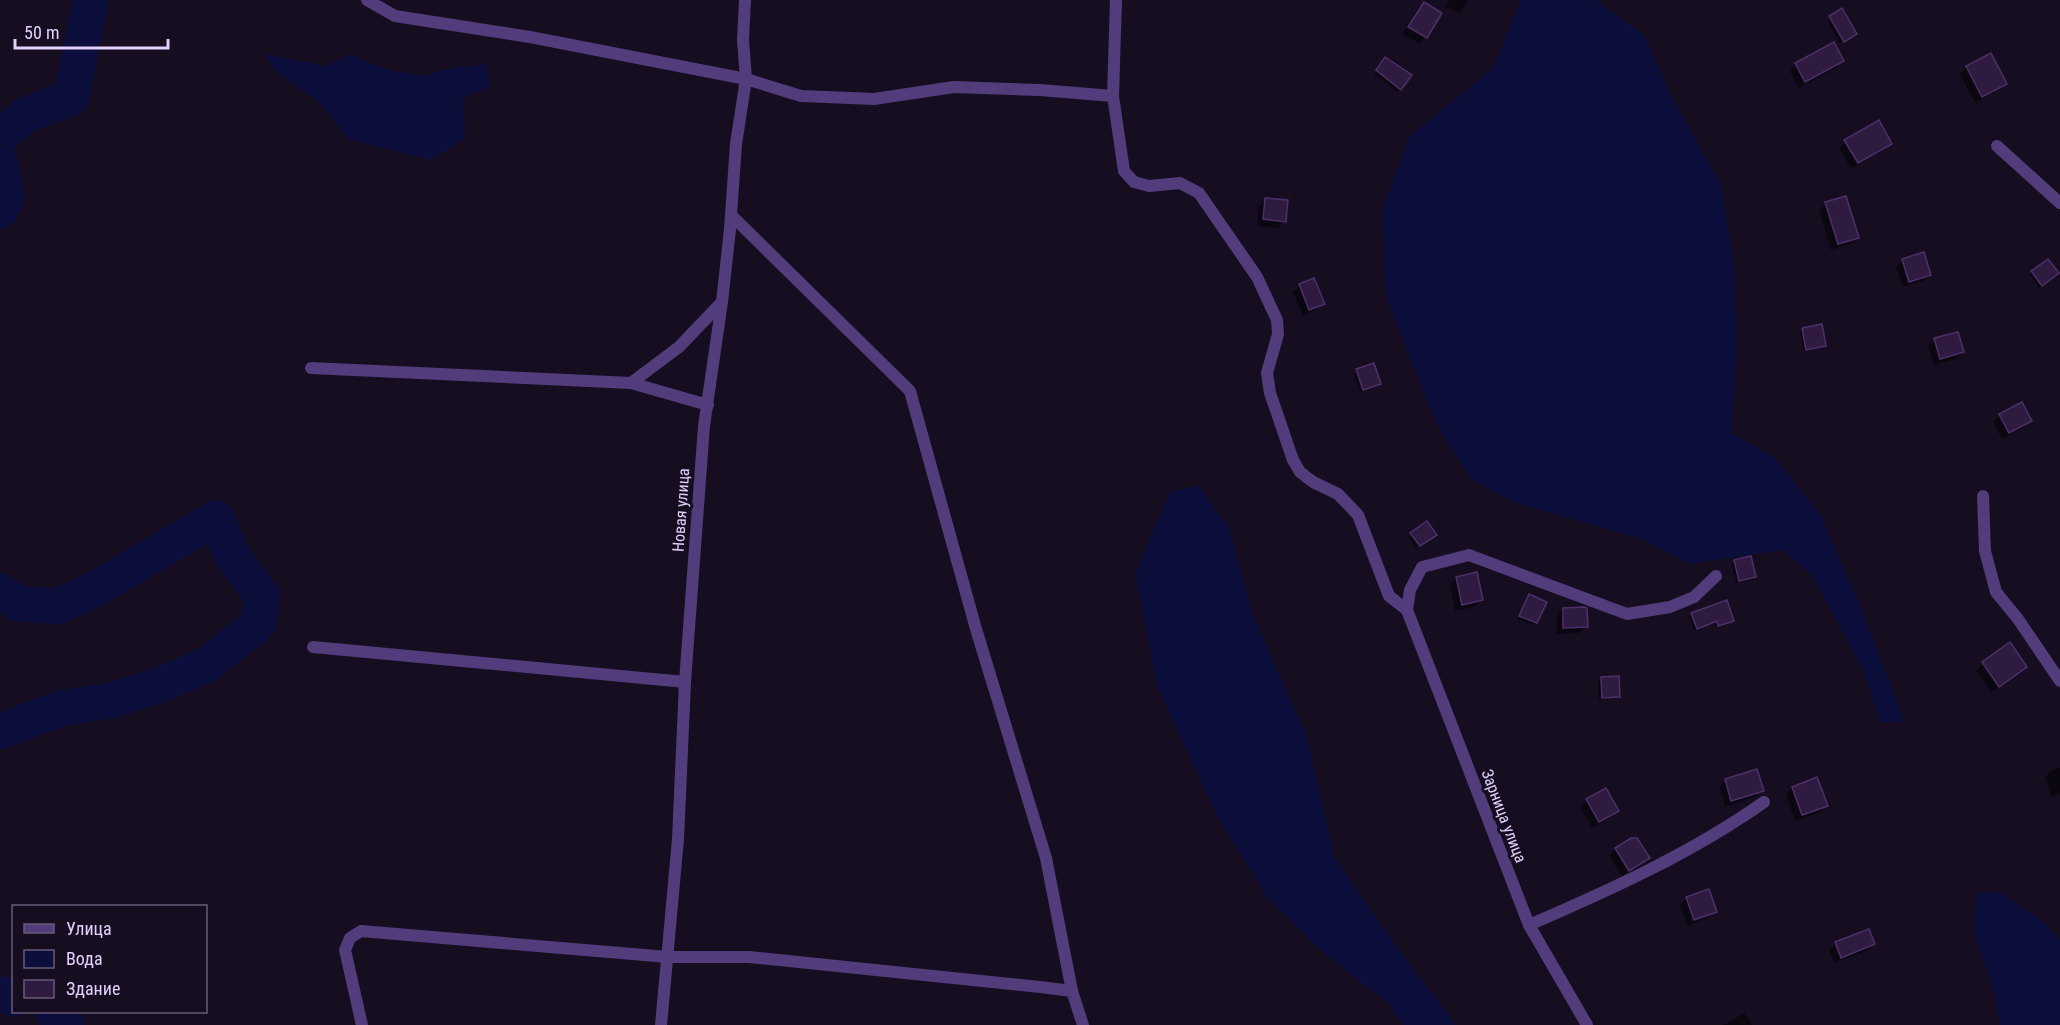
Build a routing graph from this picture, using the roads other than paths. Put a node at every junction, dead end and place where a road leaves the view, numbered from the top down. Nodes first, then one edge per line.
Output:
1 (367, 0) edge
2 (745, 0) edge
3 (1116, 0) edge
4 (746, 79) junction
5 (1113, 96) junction
6 (1997, 146) dead end
7 (2060, 203) edge
8 (731, 215) junction
9 (722, 302) junction
10 (311, 368) dead end
11 (631, 382) junction
12 (708, 405) junction
13 (1983, 496) dead end
14 (1716, 576) dead end
15 (1407, 610) junction
16 (314, 647) dead end
17 (2060, 681) edge
18 (686, 682) junction
19 (1764, 802) dead end
20 (1529, 925) junction
21 (668, 957) junction
22 (1072, 991) junction
23 (362, 1025) edge
24 (661, 1025) edge
25 (1083, 1025) edge
26 (1587, 1025) edge

1 - 4 street
2 - 4 street, Новая улица
3 - 5 street
4 - 5 street
4 - 8 street, Новая улица
5 - 15 street
6 - 7 street
8 - 9 street, Новая улица
8 - 22 street
9 - 11 street
9 - 12 street, Новая улица
10 - 11 street
11 - 12 street
12 - 18 street, Новая улица
13 - 17 street
14 - 15 street
15 - 20 street, Зарница улица
16 - 18 street
18 - 21 street, Новая улица
19 - 20 street
20 - 26 street, Зарница улица
21 - 22 street
21 - 23 street
21 - 24 street, Новая улица
22 - 25 street

